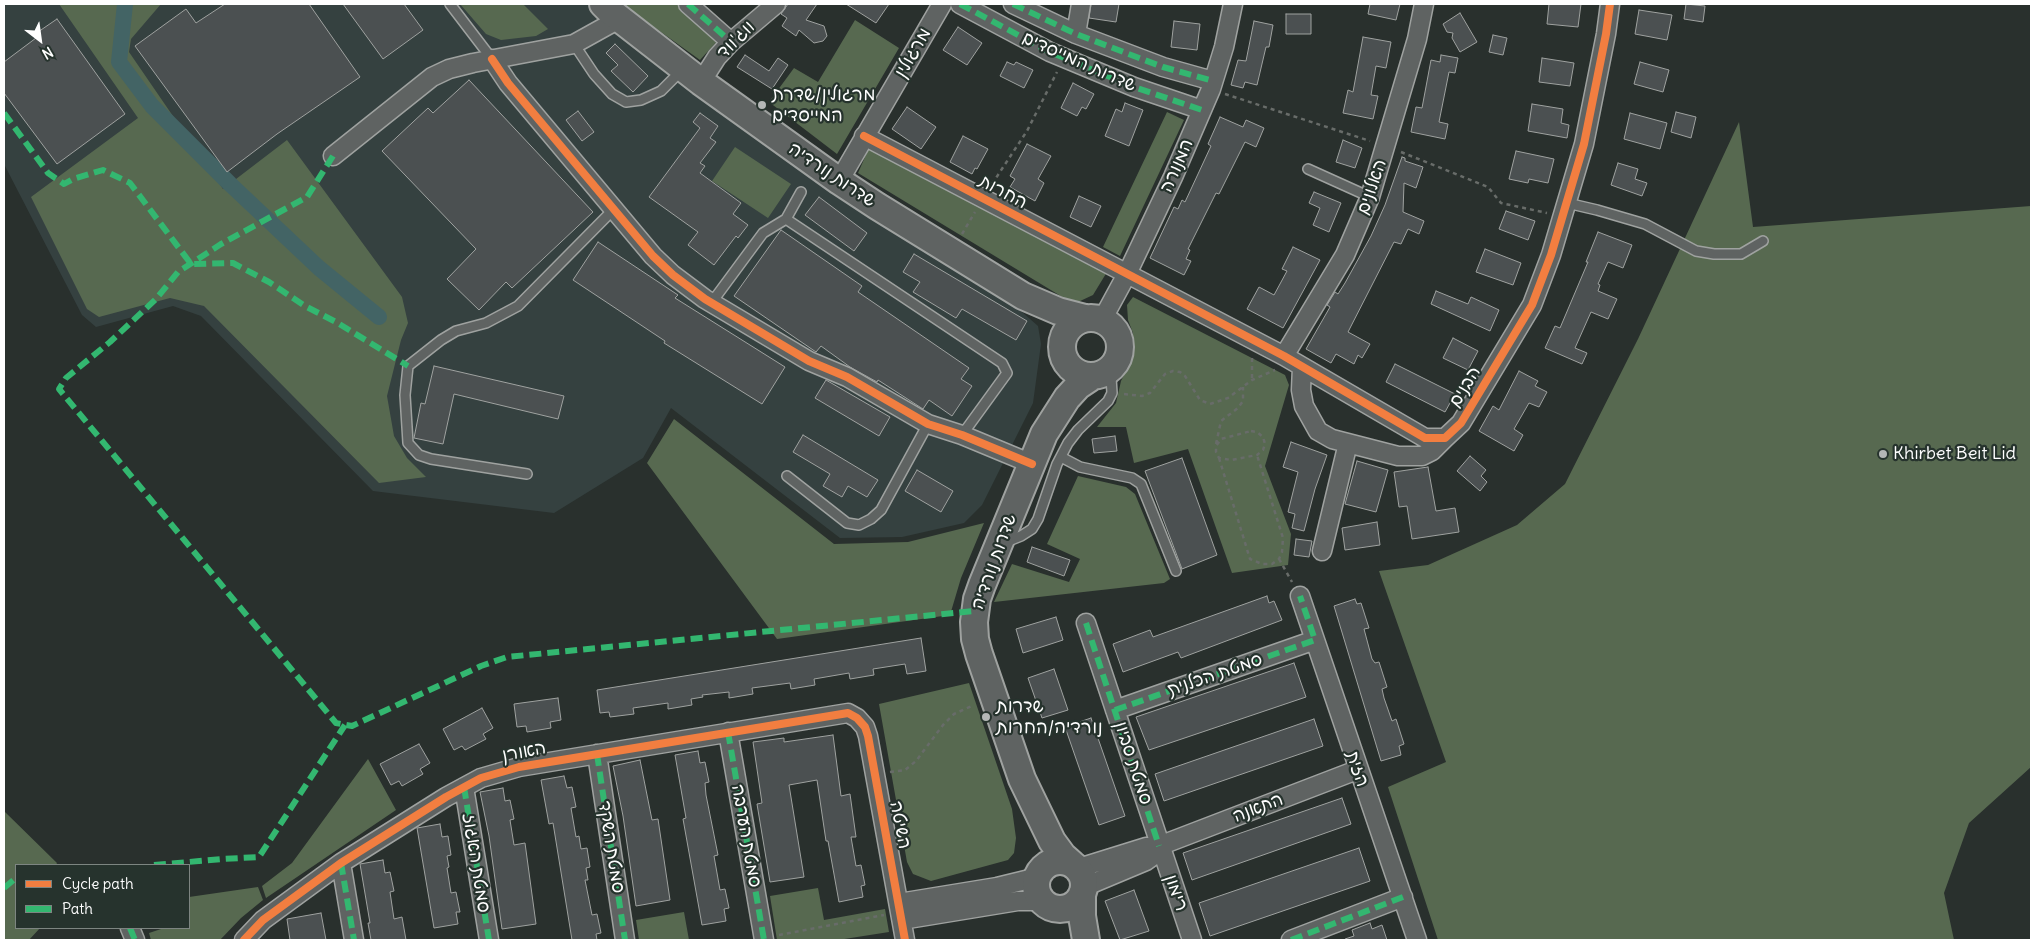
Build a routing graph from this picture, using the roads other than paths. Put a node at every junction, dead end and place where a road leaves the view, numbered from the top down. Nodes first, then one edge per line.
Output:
1 (450, 4) edge
2 (688, 4) edge
3 (776, 4) edge
4 (942, 4) edge
5 (960, 4) edge
6 (1013, 4) edge
7 (1081, 4) edge
8 (1233, 4) edge
9 (1424, 4) edge
10 (1610, 4) edge
11 (611, 11) edge
12 (1076, 34) junction
13 (731, 42) junction
14 (574, 44) junction
15 (492, 59) junction
16 (692, 75) junction
17 (1213, 81) junction
18 (1202, 110) junction
19 (864, 136) junction
20 (333, 156) dead end
21 (1308, 169) dead end
22 (838, 180) junction
23 (801, 192) dead end
24 (1370, 197) junction
25 (1567, 203) junction
26 (614, 209) junction
27 (786, 219) junction
28 (1763, 241) dead end
29 (1127, 274) junction
30 (1023, 296) junction
31 (712, 302) junction
32 (1094, 319) junction
33 (1062, 347) junction
34 (1284, 356) junction
35 (1302, 366) junction
36 (1106, 378) junction
37 (928, 424) junction
38 (1044, 434) junction
39 (962, 435) junction
40 (1445, 438) junction
41 (1348, 443) junction
42 (1060, 457) junction
43 (1032, 464) junction
44 (527, 474) dead end
45 (787, 476) dead end
46 (998, 544) junction
47 (1322, 551) dead end
48 (1176, 571) dead end
49 (1300, 596) road end
50 (1086, 623) dead end
51 (1315, 640) junction
52 (1116, 710) junction
53 (857, 718) joint
54 (728, 732) junction
55 (597, 754) junction
56 (1358, 770) junction
57 (1022, 779) junction
58 (464, 786) junction
59 (1160, 846) junction
60 (341, 862) junction
61 (1078, 878) junction
62 (1044, 890) junction
63 (1403, 897) junction
64 (900, 912) junction
65 (764, 939) edge
66 (244, 940) edge
67 (354, 940) edge
68 (488, 940) edge
69 (625, 940) edge
70 (905, 940) edge
71 (1071, 940) edge
72 (1086, 940) edge
73 (1192, 940) edge
74 (1291, 940) edge
75 (1417, 940) edge

1 - 15 lane
2 - 13 street
3 - 13 street, ווג'ווד
4 - 19 street, מרגולין
5 - 18 street, שדרות המייסדים
6 - 12 street, שדרות המייסדים
7 - 12 street
8 - 17 street, המנורה
9 - 24 street, האלונים
10 - 25 street, הבנים
11 - 14 street
11 - 16 street, שדרות נורדיה
12 - 17 street, שדרות המייסדים
13 - 16 street, ווג'ווד
14 - 15 street
14 - 16 lane
15 - 20 street
15 - 26 street
16 - 22 street, שדרות נורדיה
17 - 18 street, המנורה
18 - 29 street, המנורה
19 - 22 street, מרגולין
19 - 29 street, החרות
21 - 24 lane
22 - 30 street, שדרות נורדיה
23 - 27 lane
24 - 34 street, האלונים
25 - 28 lane
25 - 40 street, הבנים
26 - 31 street
26 - 44 lane
27 - 31 lane
27 - 39 lane
29 - 32 street, המנורה
29 - 34 street
30 - 32 street, שדרות נורדיה
30 - 33 street, שדרות נורדיה
31 - 37 street
32 - 33 street
32 - 36 street
33 - 36 street
33 - 38 street, שדרות נורדיה
34 - 35 street
35 - 40 street
35 - 41 street, הבנים
36 - 38 street, שדרות נורדיה
36 - 42 lane
37 - 39 street
37 - 45 lane
38 - 43 street, שדרות נורדיה
39 - 43 street
40 - 41 street, הבנים
41 - 47 street
42 - 46 lane
42 - 48 lane
43 - 46 street, שדרות נורדיה
46 - 57 street, שדרות נורדיה
49 - 51 street, הזית
50 - 52 street, סמטת סביון
51 - 52 street, סמטת הכלנית
51 - 56 street, הזית
52 - 59 street, סמטת סביון
53 - 54 street, האורן
53 - 64 street, השיטה
54 - 55 street, האורן
54 - 65 street, סמטת הערבה
55 - 58 street, האורן
55 - 69 street, סמטת השקד
56 - 59 street, התאנה
56 - 63 street, הזית
57 - 61 street, שדרות נורדיה
57 - 62 street, שדרות נורדיה
58 - 60 street, האורן
58 - 68 street, סמטת האגוז
59 - 61 street, התאנה
59 - 73 street, רימון
60 - 66 street, האורן
60 - 67 street
61 - 62 street
61 - 62 street
61 - 72 street
62 - 64 street
62 - 64 street
62 - 71 street, שדרות נורדיה
63 - 74 street
63 - 75 street, הזית
64 - 70 street, השיטה

